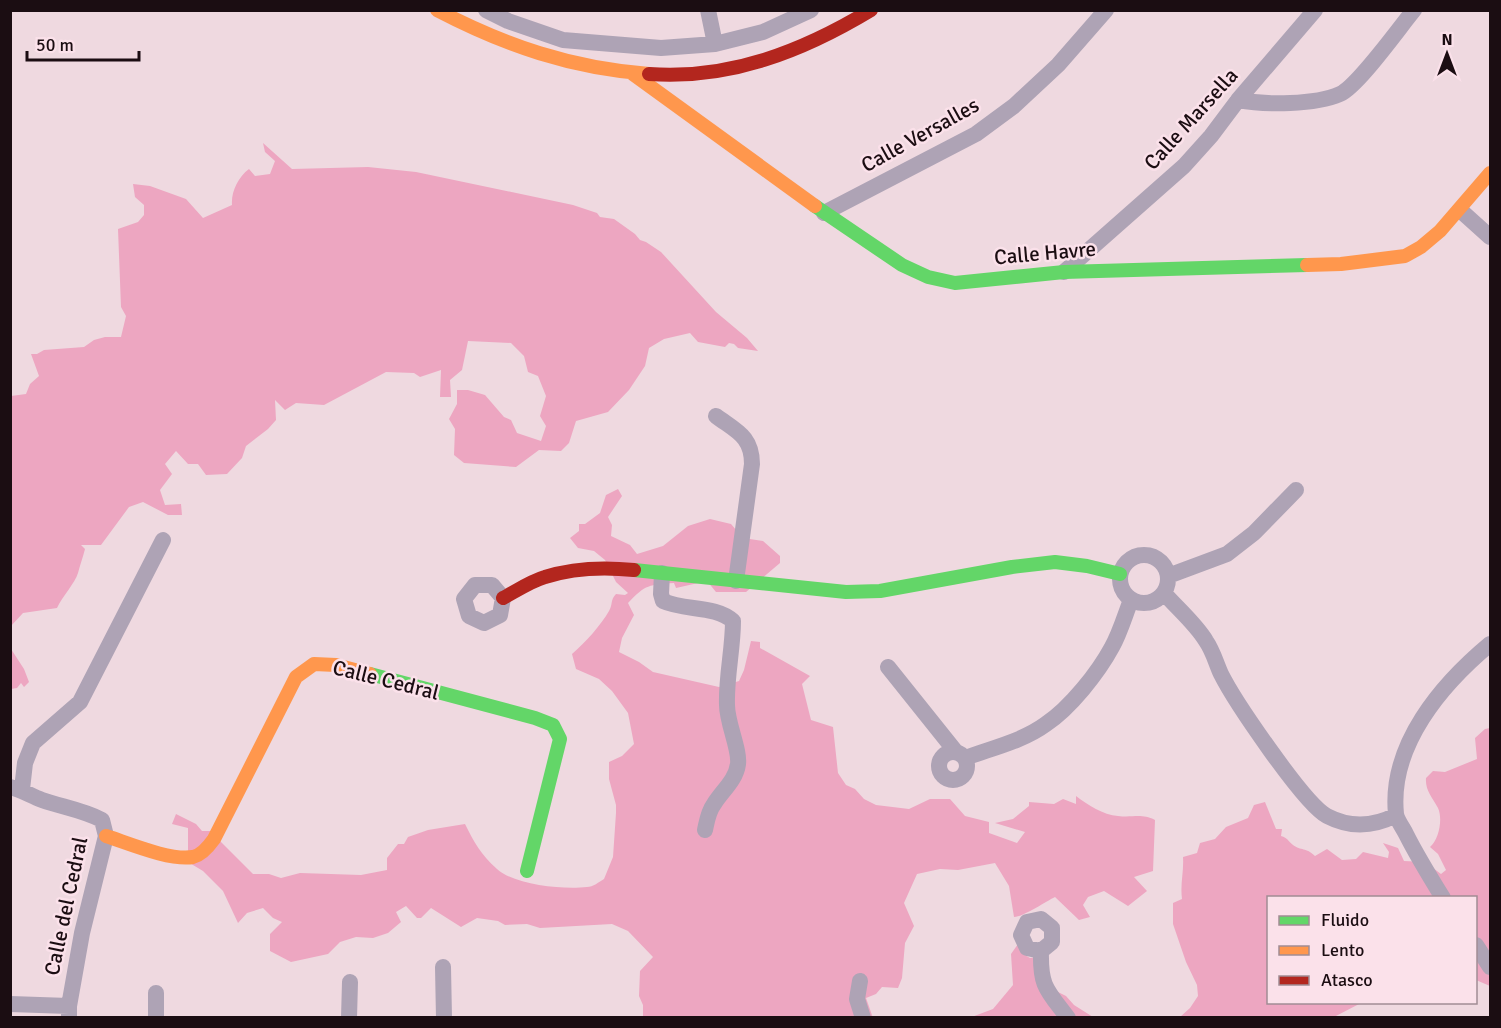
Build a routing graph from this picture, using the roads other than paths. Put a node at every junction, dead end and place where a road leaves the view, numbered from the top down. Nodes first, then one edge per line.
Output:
1 (437, 10) edge
2 (486, 10) edge
3 (708, 10) edge
4 (811, 10) edge
5 (872, 10) edge
6 (1106, 10) edge
7 (1315, 10) edge
8 (1414, 10) edge
9 (715, 44) junction
10 (633, 74) junction
11 (1239, 100) junction
12 (1491, 173) edge
13 (1460, 210) junction
14 (824, 213) junction
15 (1491, 237) edge
16 (1064, 272) junction
17 (716, 416) dead end
18 (1296, 490) dead end
19 (163, 540) dead end
20 (662, 573) junction
21 (1120, 574) junction
22 (1168, 576) junction
23 (736, 581) junction
24 (1164, 593) junction
25 (503, 598) dead end
26 (1131, 600) junction
27 (1491, 644) edge
28 (888, 667) dead end
29 (16, 788) edge
30 (1396, 816) junction
31 (705, 830) dead end
32 (106, 836) junction
33 (527, 871) dead end
34 (1442, 896) edge
35 (1477, 946) edge
36 (1041, 951) dead end
37 (1491, 967) edge
38 (442, 968) dead end
39 (860, 981) dead end
40 (350, 982) dead end
41 (156, 993) dead end
42 (10, 1004) edge
43 (69, 1012) edge
44 (156, 1017) edge
45 (349, 1017) edge
46 (444, 1017) edge
47 (863, 1017) edge
48 (1068, 1017) edge

1 - 10 street
2 - 9 street
3 - 9 street
4 - 9 street
5 - 10 street
6 - 14 street, Calle Versalles
7 - 11 street, Calle Marsella
8 - 11 street
10 - 14 street, Calle Havre
11 - 16 street, Calle Marsella
12 - 13 street, Calle Havre
13 - 15 street
13 - 16 street, Calle Havre
14 - 16 street, Calle Havre
17 - 23 street
18 - 22 street
19 - 29 street
20 - 23 street
20 - 25 street
20 - 31 street
21 - 22 street
21 - 23 street
21 - 26 street
22 - 24 street
24 - 26 street
24 - 30 street
26 - 28 street
27 - 30 street
29 - 32 street, Calle del Cedral
30 - 34 street
32 - 33 street, Calle Cedral
32 - 43 street, Calle del Cedral
35 - 37 street
36 - 48 street
38 - 46 street
39 - 47 street
40 - 45 street
41 - 44 street
42 - 43 street

